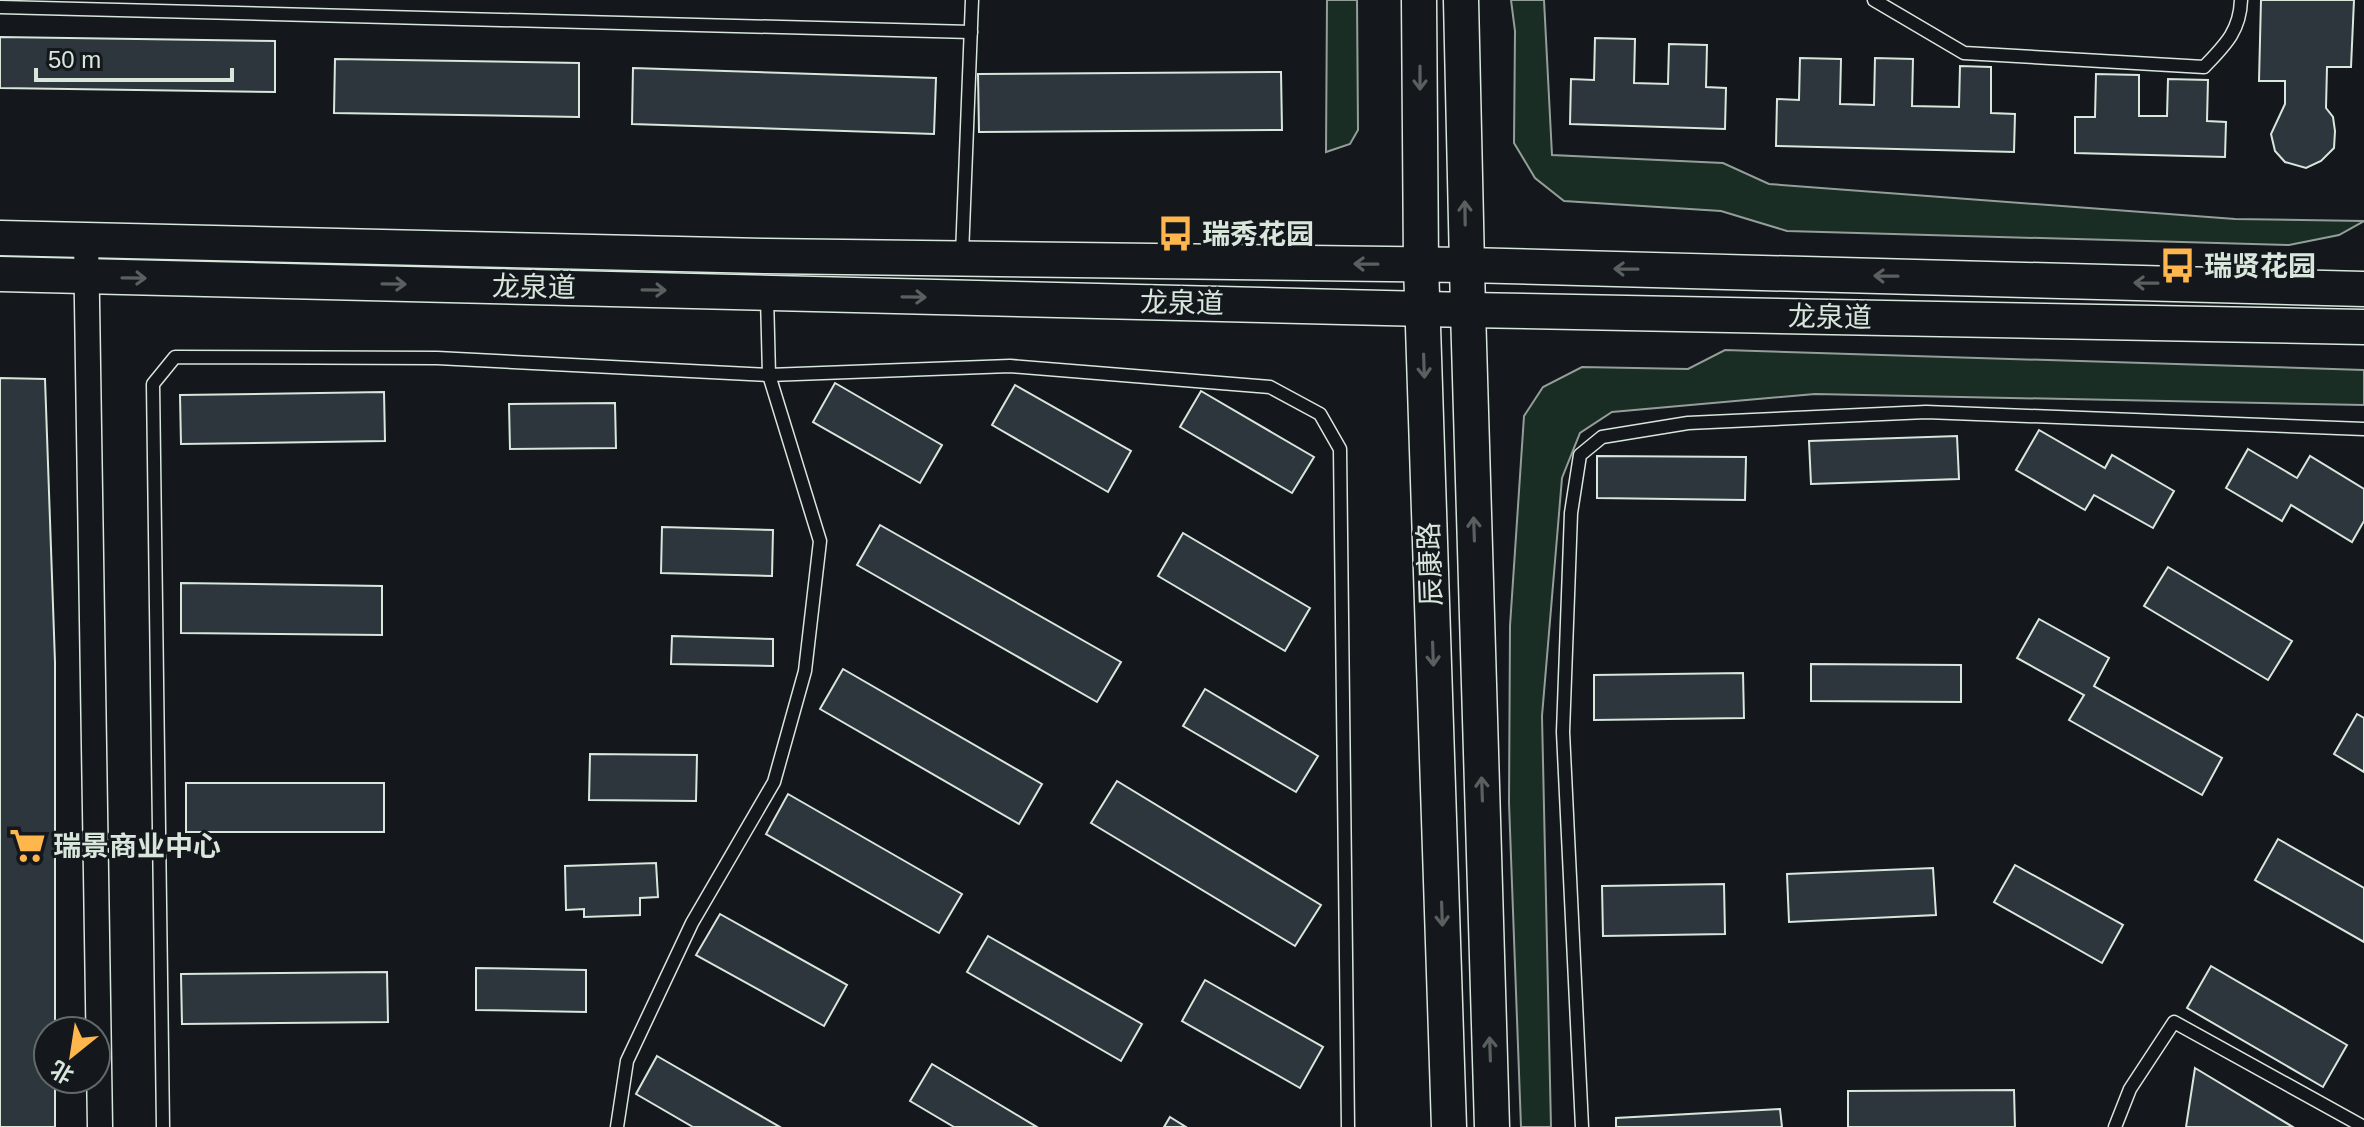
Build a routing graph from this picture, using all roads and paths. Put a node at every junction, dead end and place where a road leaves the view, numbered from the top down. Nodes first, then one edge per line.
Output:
1 (308, 0) edge
2 (972, 0) edge
3 (1419, 0) edge
4 (1461, 0) edge
5 (1874, 0) edge
6 (2241, 0) edge
7 (0, 7) edge
8 (307, 15) junction
9 (971, 32) junction
10 (0, 238) edge
11 (86, 239) junction
12 (962, 258) junction
13 (1421, 265) junction
14 (1466, 265) junction
15 (0, 274) edge
16 (766, 275) junction
17 (87, 276) junction
18 (2364, 289) edge
19 (1422, 309) junction
20 (1468, 310) junction
21 (2364, 327) edge
22 (769, 375) junction
23 (2364, 429) edge
24 (100, 1127) edge
25 (163, 1127) edge
26 (617, 1127) edge
27 (1348, 1127) edge
28 (1449, 1127) edge
29 (1492, 1127) edge
30 (1582, 1127) edge
31 (2115, 1127) edge
32 (2364, 1127) edge

1 - 8 lane
2 - 9 lane
3 -> 13 street, 辰康路
14 -> 4 street, 辰康路
5 - 6 lane
7 - 8 lane
8 - 9 lane
9 - 12 lane
10 - 11 street, 龙泉道
11 - 16 street, 龙泉道
11 - 17 street
13 -> 12 street, 龙泉道
12 - 16 street, 龙泉道
13 - 14 street, 龙泉道
13 - 19 street, 辰康路
18 -> 14 street, 龙泉道
14 - 20 street, 辰康路
15 - 17 street, 龙泉道
17 -> 16 street, 龙泉道
16 -> 19 street, 龙泉道
16 - 22 lane
17 - 24 street
19 - 20 street, 龙泉道
19 -> 28 street, 辰康路
20 - 21 street, 龙泉道
29 -> 20 street, 辰康路
22 - 25 lane
22 - 26 lane
22 - 27 lane
23 - 30 lane
31 - 32 lane

